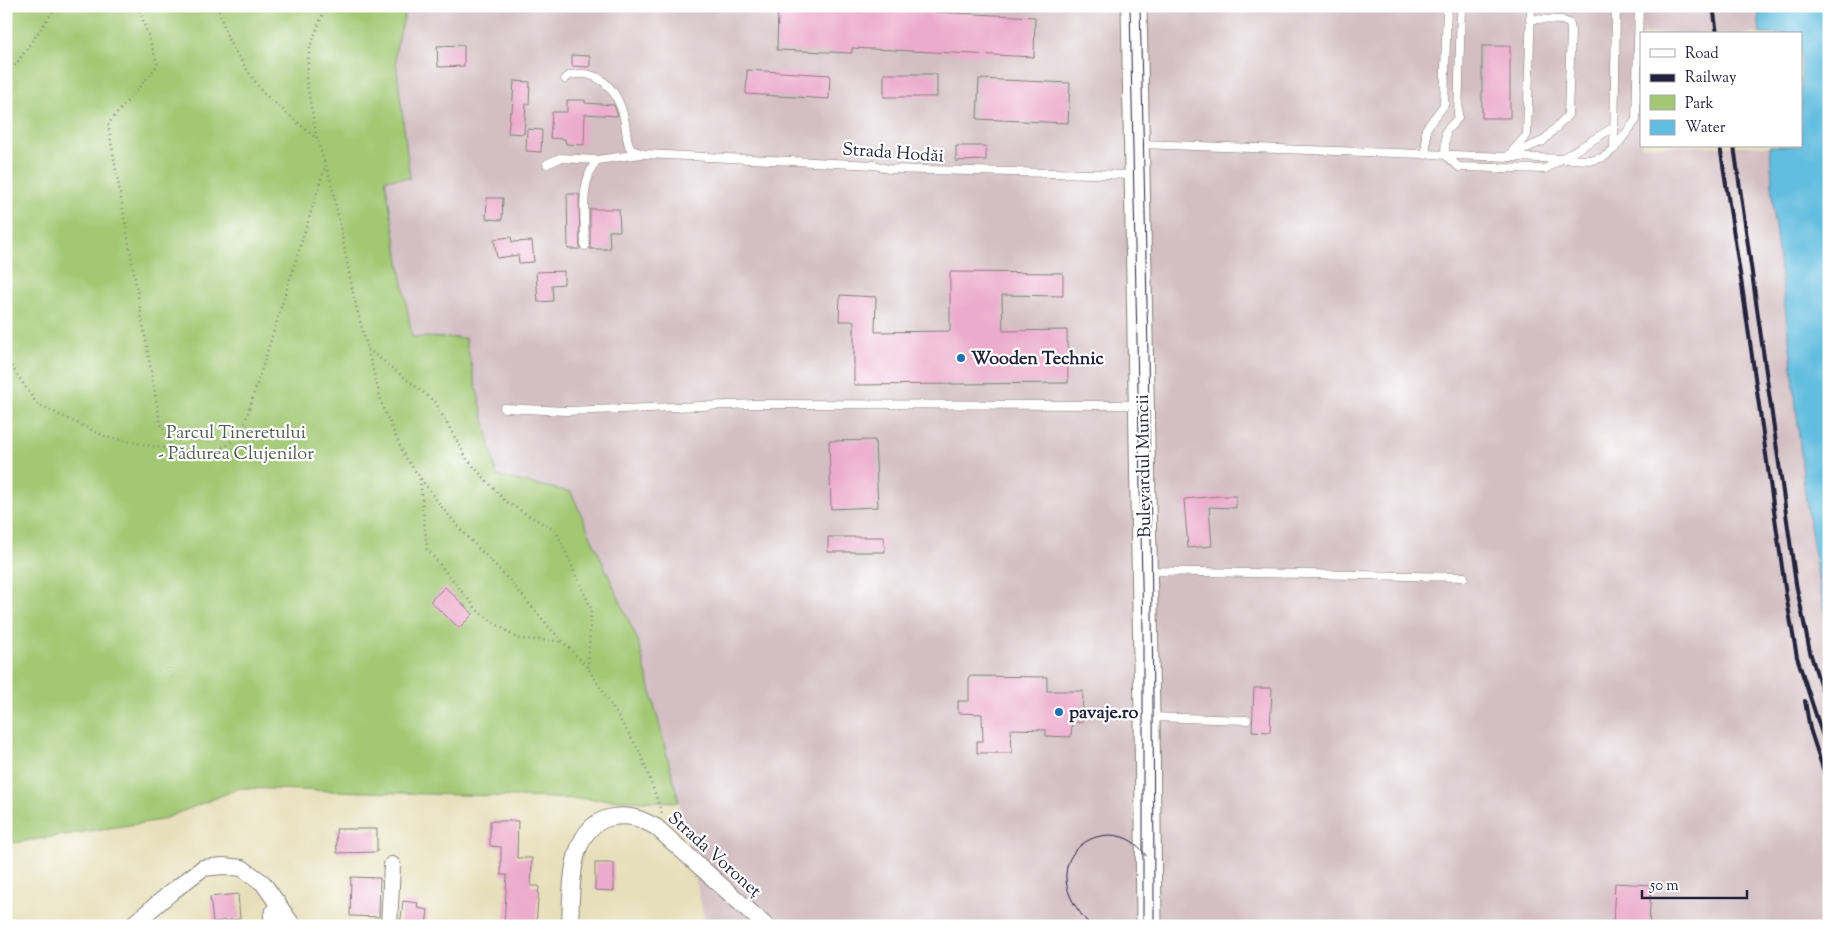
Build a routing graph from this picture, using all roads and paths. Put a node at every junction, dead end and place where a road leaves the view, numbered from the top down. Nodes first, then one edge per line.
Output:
1 (57, 6) edge
2 (138, 6) edge
3 (217, 6) edge
4 (326, 6) edge
5 (1134, 6) edge
6 (1448, 6) edge
7 (1461, 6) edge
8 (1531, 6) edge
9 (1616, 6) edge
10 (1639, 6) edge
11 (1530, 19) junction
12 (6, 78) edge
13 (565, 79) dead end
14 (1614, 127) junction
15 (317, 139) junction
16 (1138, 144) junction
17 (1614, 149) junction
18 (645, 154) junction
19 (1426, 155) junction
20 (1446, 155) junction
21 (1507, 157) junction
22 (1565, 159) junction
23 (597, 160) junction
24 (547, 164) dead end
25 (326, 165) junction
26 (1138, 175) junction
27 (585, 246) dead end
28 (367, 348) junction
29 (6, 358) edge
30 (1142, 405) junction
31 (504, 408) dead end
32 (173, 450) junction
33 (420, 477) junction
34 (1145, 571) junction
35 (1464, 577) dead end
36 (563, 641) junction
37 (588, 668) junction
38 (1147, 716) junction
39 (1247, 720) dead end
40 (663, 833) junction
41 (392, 865) dead end
42 (278, 903) junction
43 (131, 926) edge
44 (273, 926) edge
45 (293, 926) edge
46 (389, 926) edge
47 (570, 926) edge
48 (766, 926) edge
49 (1149, 926) edge

1 - 12 path
2 - 32 path
3 - 15 path
4 - 15 path
5 - 16 main road, Bulevardul Muncii
6 - 19 lane
7 - 20 lane
8 - 11 lane
9 - 14 lane
10 - 17 lane
11 - 21 lane
11 - 21 lane
13 - 18 lane
14 - 17 lane
14 - 22 lane
15 - 25 path
16 - 19 lane
16 - 26 main road, Bulevardul Muncii
17 - 22 lane
18 - 23 lane, Strada Hodăi
18 - 26 lane, Strada Hodăi
19 - 20 lane
20 - 21 lane
20 - 22 lane
21 - 22 lane
23 - 24 lane, Strada Hodăi
23 - 27 lane
25 - 28 path
25 - 32 path
26 - 30 main road, Bulevardul Muncii
28 - 33 path
28 - 37 path
29 - 32 path
30 - 31 lane
30 - 34 main road, Bulevardul Muncii
33 - 36 path
33 - 36 path
34 - 35 lane
34 - 38 main road, Bulevardul Muncii
36 - 37 path
37 - 40 path
38 - 39 lane
38 - 49 main road, Bulevardul Muncii
40 - 47 street, Strada Voroneț
40 - 48 street, Strada Voroneț
41 - 46 street
42 - 43 street
42 - 44 street
42 - 45 street

